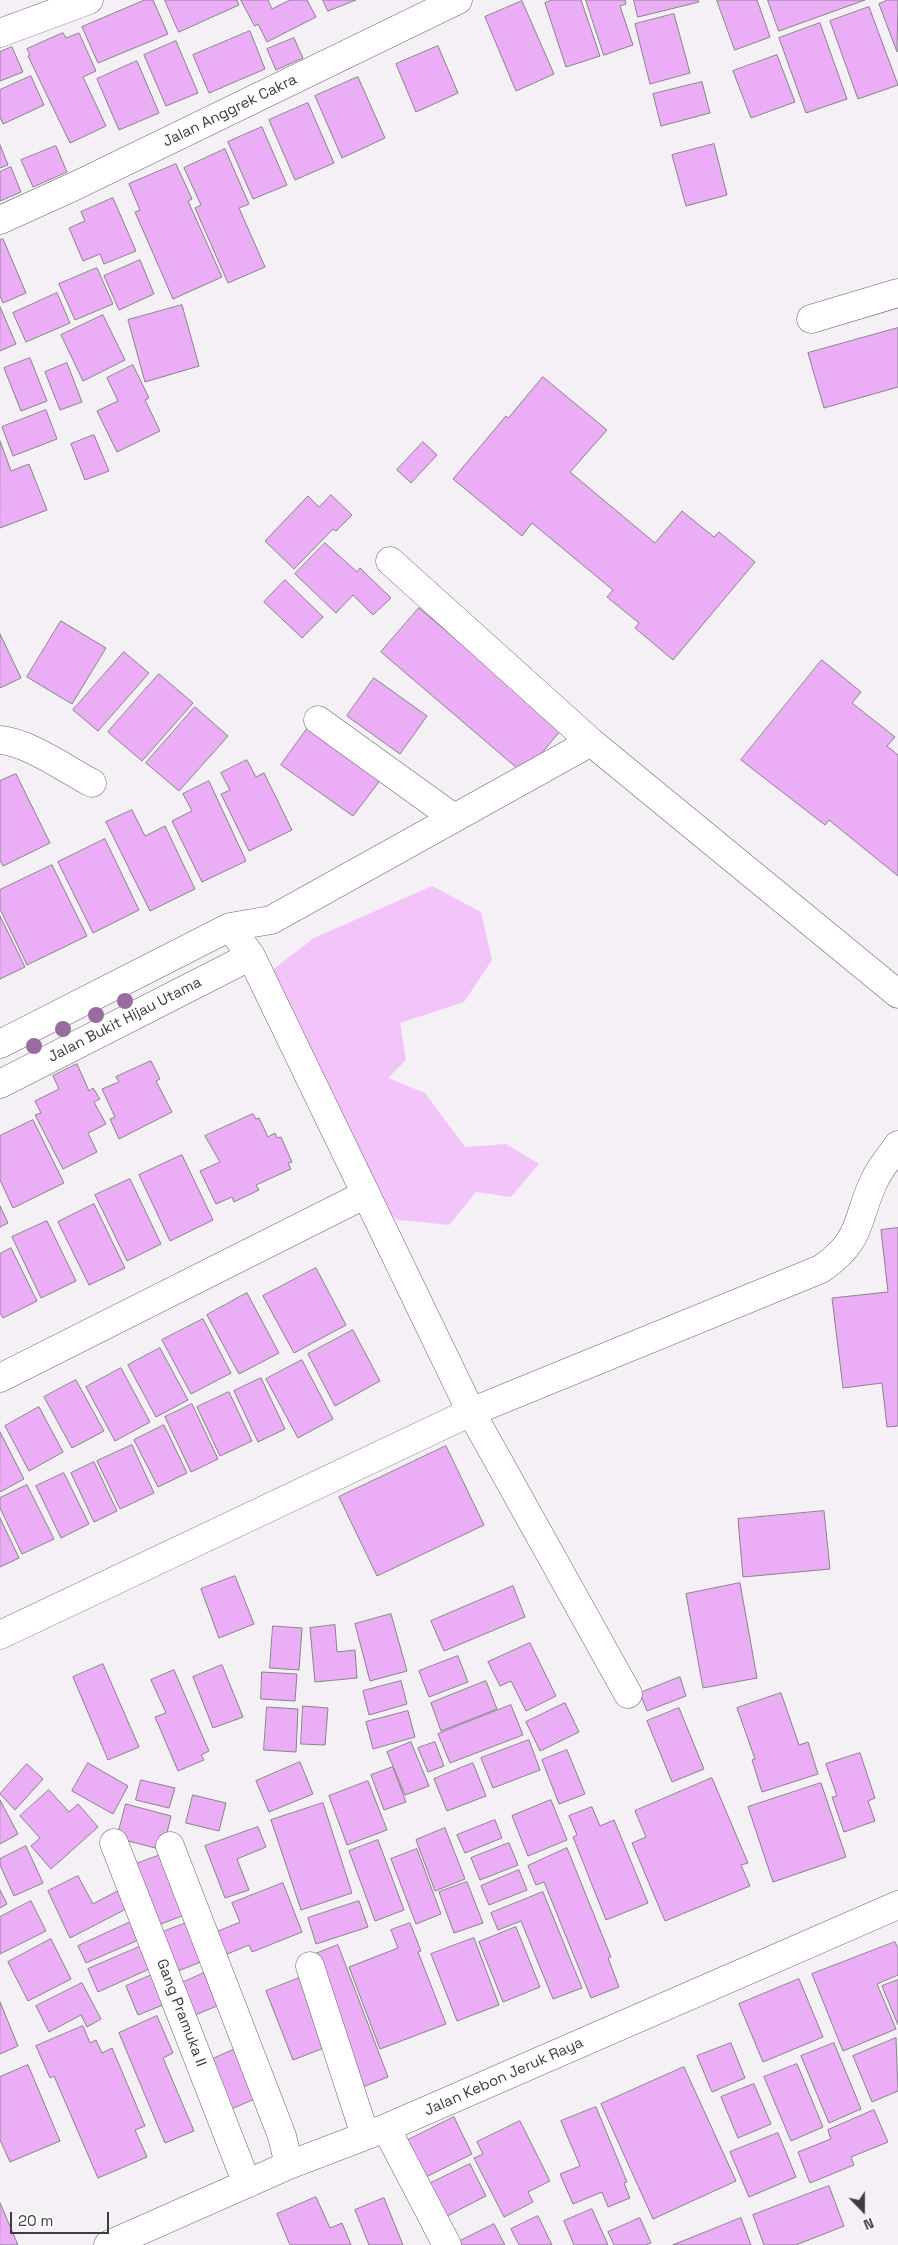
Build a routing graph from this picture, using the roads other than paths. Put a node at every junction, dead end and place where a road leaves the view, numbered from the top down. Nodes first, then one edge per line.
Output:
1 (89, 0) edge
2 (458, 0) edge
3 (0, 33) edge
4 (0, 220) edge
5 (898, 293) edge
6 (811, 319) dead end
7 (390, 561) dead end
8 (318, 720) dead end
9 (0, 740) edge
10 (591, 742) junction
11 (92, 783) dead end
12 (454, 818) junction
13 (271, 920) junction
14 (230, 927) junction
15 (251, 956) junction
16 (898, 994) edge
17 (0, 1044) edge
18 (0, 1084) edge
19 (898, 1145) edge
20 (366, 1194) junction
21 (0, 1378) edge
22 (471, 1412) junction
23 (0, 1635) edge
24 (628, 1694) dead end
25 (114, 1843) dead end
26 (170, 1846) dead end
27 (898, 1905) edge
28 (310, 1966) dead end
29 (376, 2131) junction
30 (289, 2165) junction
31 (248, 2184) junction
32 (117, 2243) edge
33 (447, 2245) edge

1 - 3 street
2 - 4 street, Jalan Anggrek Cakra
5 - 6 street
7 - 10 street
8 - 12 street
9 - 11 street
10 - 12 street
10 - 16 street
12 - 13 street
13 - 14 street
13 - 15 street
14 - 15 street
14 - 17 street
15 - 18 street, Jalan Bukit Hijau Utama
15 - 20 street
19 - 22 street
20 - 21 street
20 - 22 street
22 - 23 street
22 - 24 street
25 - 31 street, Gang Pramuka II
26 - 30 street
27 - 29 street, Jalan Kebon Jeruk Raya
28 - 29 street
29 - 30 street, Jalan Kebon Jeruk Raya
29 - 33 street
30 - 31 street, Jalan Kebon Jeruk Raya
31 - 32 street, Jalan Kebon Jeruk Raya

